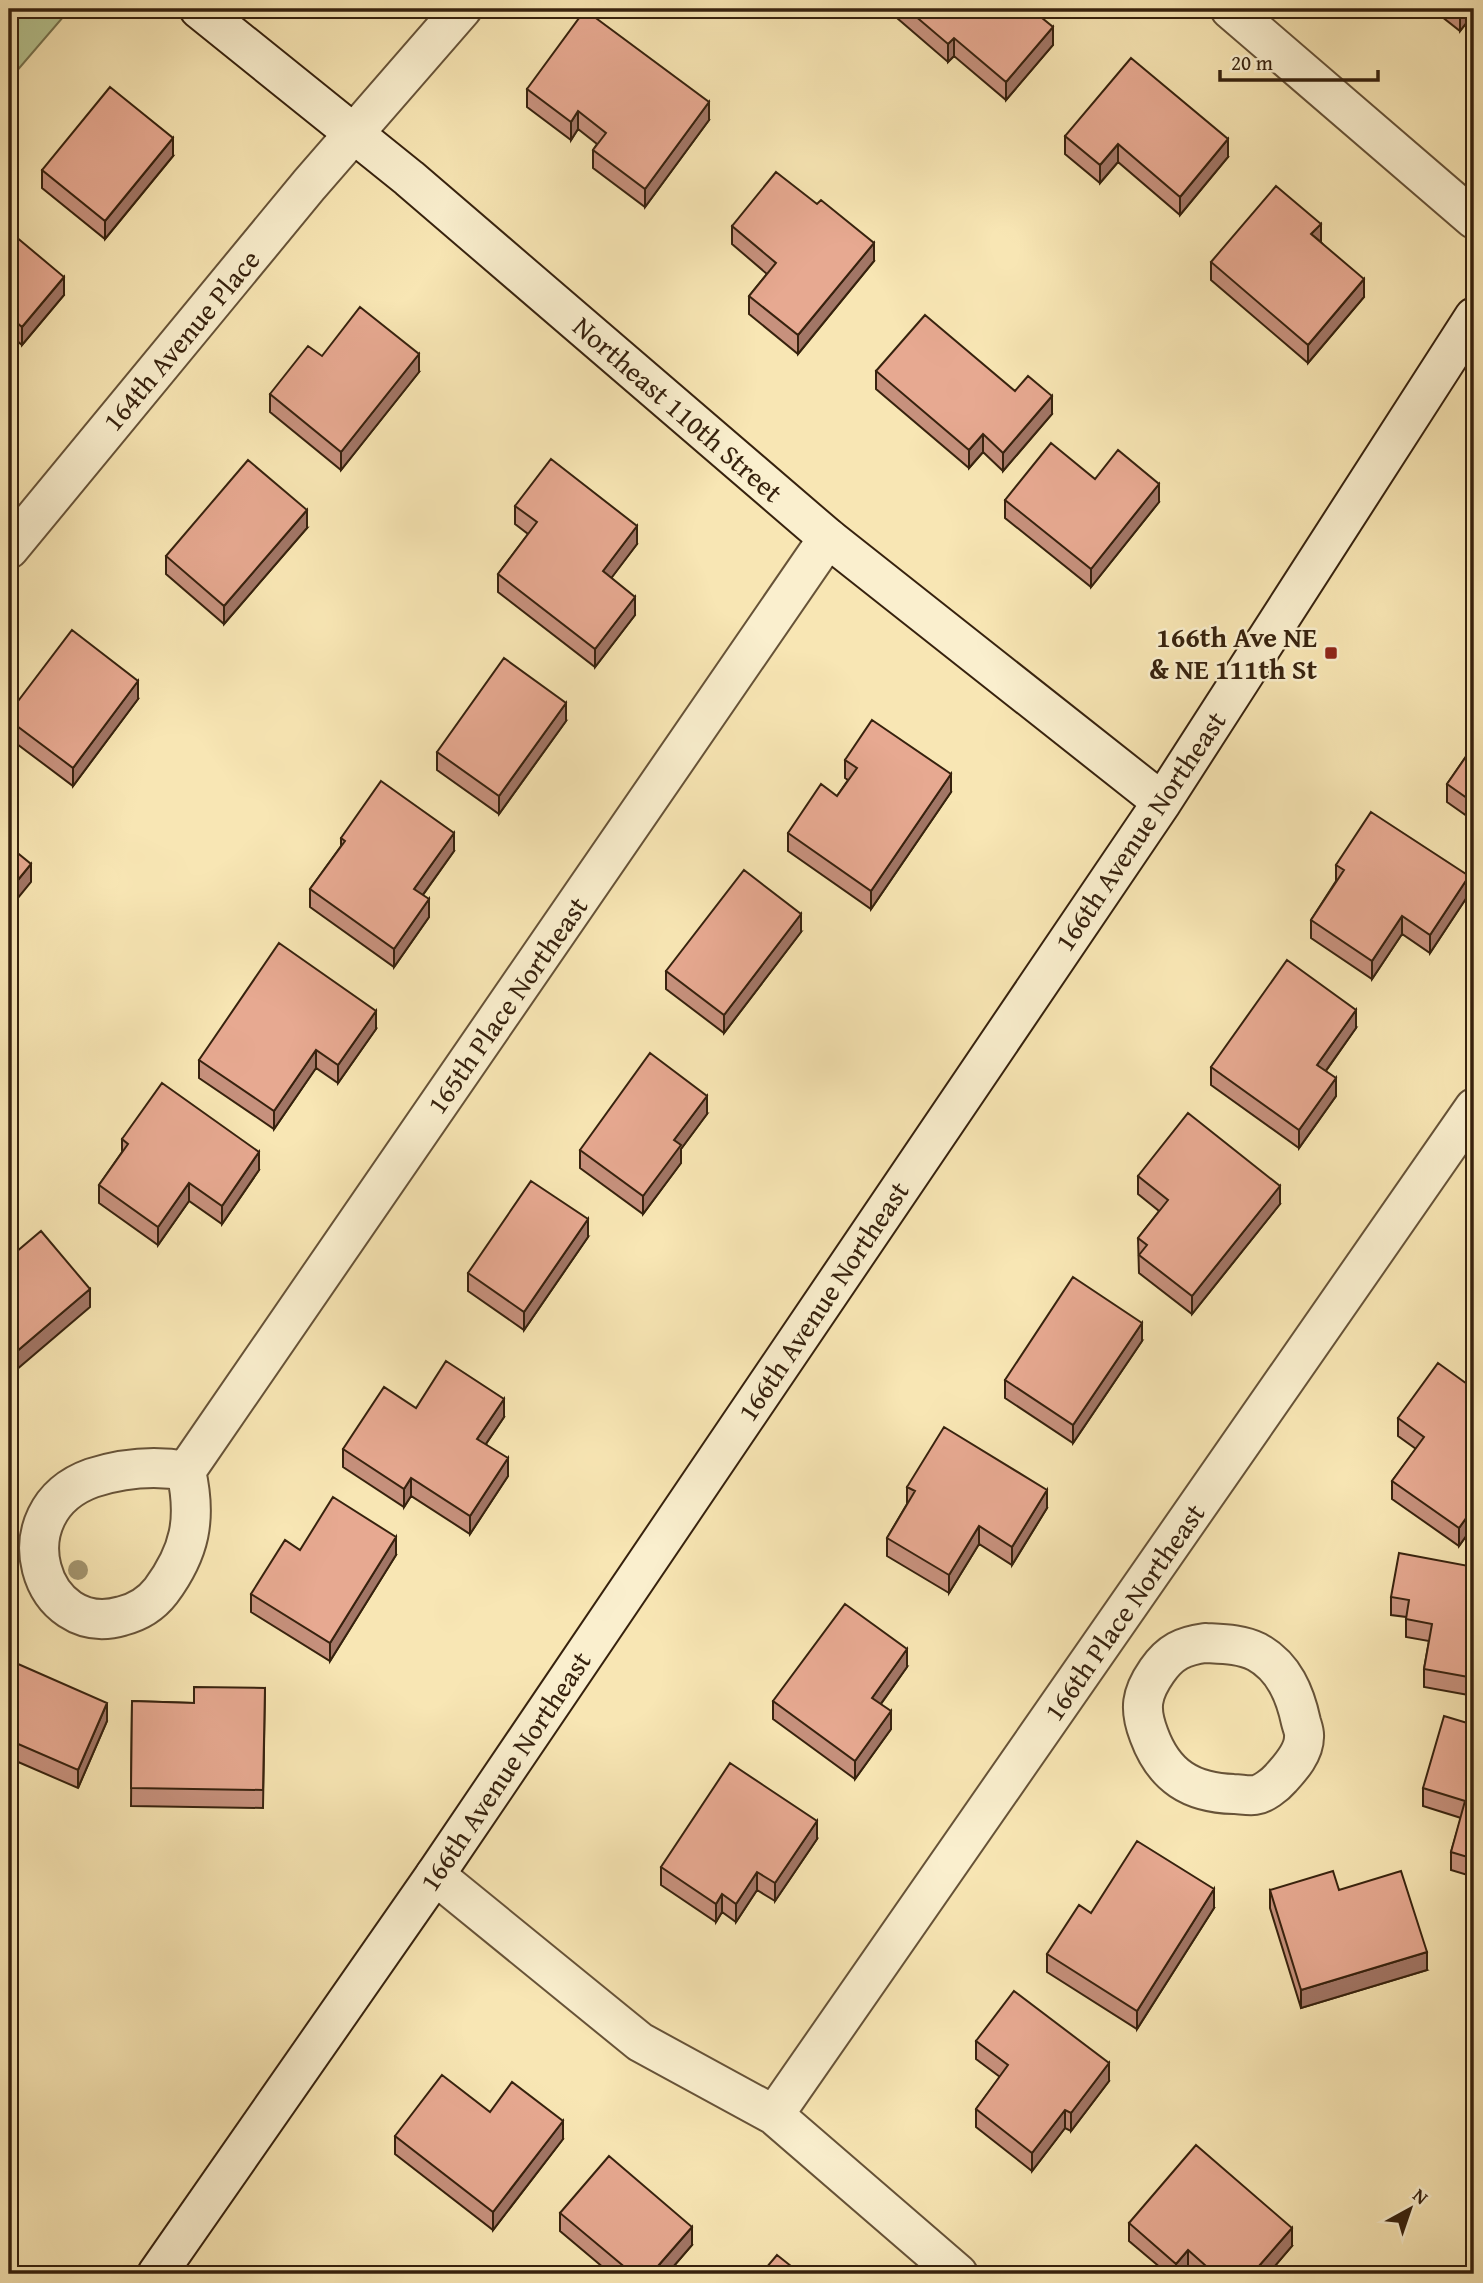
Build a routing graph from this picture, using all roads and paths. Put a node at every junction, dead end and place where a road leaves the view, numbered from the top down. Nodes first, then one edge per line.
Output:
1 (199, 9) edge
2 (463, 9) edge
3 (1230, 9) edge
4 (354, 132) junction
5 (1474, 219) edge
6 (1474, 317) edge
7 (828, 538) junction
8 (9, 549) edge
9 (1162, 802) junction
10 (1474, 1108) edge
11 (186, 1471) junction
12 (1109, 1634) junction
13 (1157, 1671) junction
14 (435, 1875) junction
15 (774, 2115) junction
16 (157, 2274) edge
17 (958, 2274) edge

1 - 4 street, Northeast 110th Street
2 - 4 street, 164th Avenue Place
3 - 5 street
4 - 7 street, Northeast 110th Street
4 - 8 street, 164th Avenue Place
6 - 9 street, 166th Avenue Northeast
7 - 9 street, Northeast 110th Street
7 - 11 street, 165th Place Northeast
9 - 14 street, 166th Avenue Northeast
10 - 12 street, 166th Place Northeast
11 - 11 street
12 - 13 street
12 - 15 street, 166th Place Northeast
13 - 13 street
14 - 15 street
14 - 16 street, 166th Avenue Northeast
15 - 17 street

